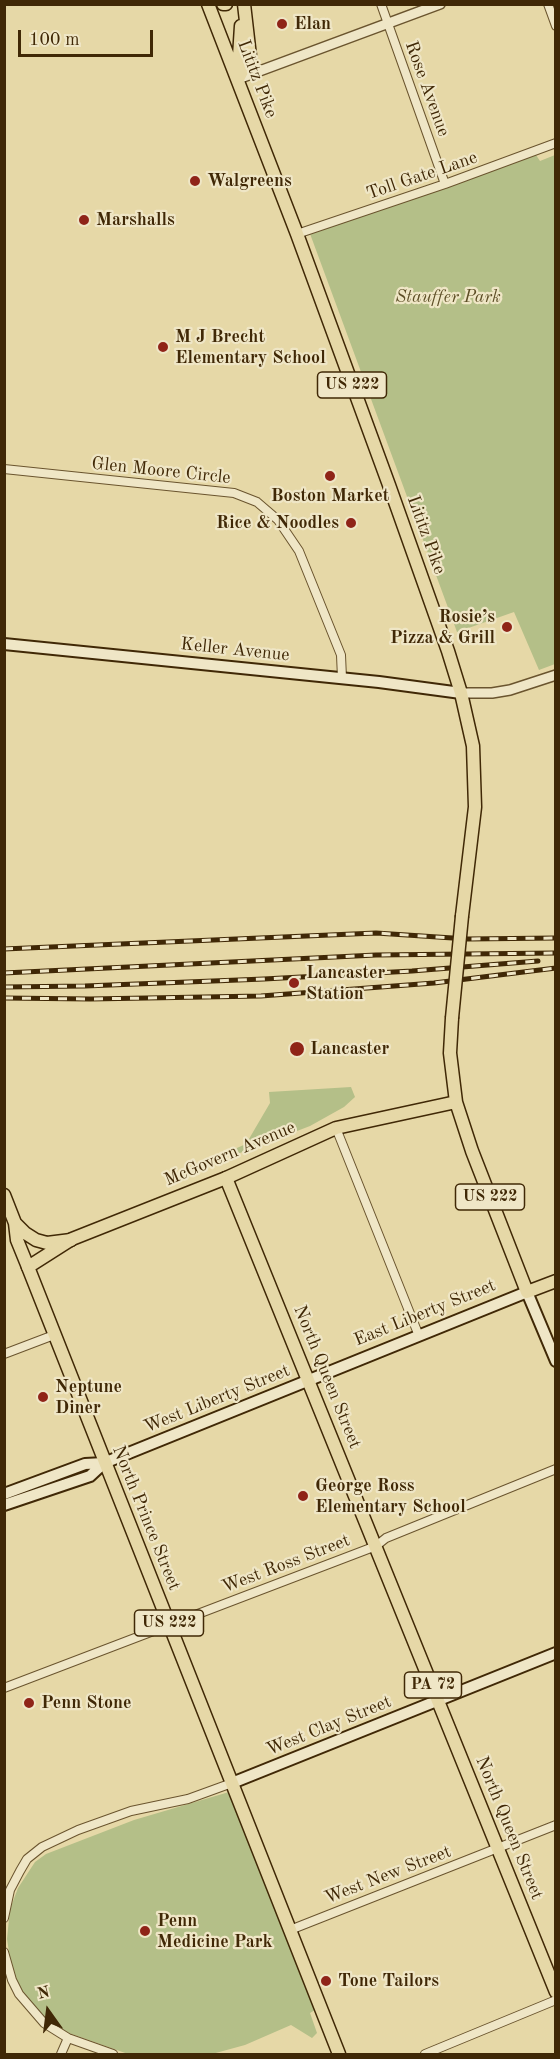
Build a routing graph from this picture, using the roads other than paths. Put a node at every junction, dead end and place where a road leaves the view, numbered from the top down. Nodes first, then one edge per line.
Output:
1 (208, 4) edge
2 (243, 4) edge
3 (381, 4) edge
4 (440, 4) edge
5 (548, 4) edge
6 (388, 24) junction
7 (555, 26) edge
8 (238, 79) junction
9 (555, 143) edge
10 (445, 184) junction
11 (297, 234) junction
12 (4, 469) edge
13 (4, 644) edge
14 (555, 675) edge
15 (342, 678) junction
16 (461, 693) junction
17 (456, 1102) junction
18 (336, 1128) junction
19 (226, 1178) junction
20 (4, 1195) edge
21 (10, 1225) edge
22 (72, 1239) junction
23 (28, 1267) junction
24 (555, 1281) edge
25 (527, 1292) junction
26 (54, 1335) junction
27 (419, 1336) junction
28 (4, 1354) edge
29 (555, 1361) edge
30 (309, 1379) junction
31 (104, 1463) junction
32 (555, 1469) edge
33 (4, 1494) edge
34 (4, 1504) edge
35 (376, 1546) junction
36 (169, 1625) junction
37 (555, 1653) edge
38 (4, 1688) edge
39 (439, 1700) junction
40 (232, 1783) junction
41 (555, 1825) edge
42 (496, 1849) junction
43 (7, 1889) edge
44 (4, 1918) edge
45 (290, 1930) junction
46 (4, 1952) edge
47 (555, 1992) edge
48 (555, 2000) edge
49 (68, 2038) junction
50 (62, 2055) edge
51 (113, 2055) edge
52 (339, 2055) edge
53 (425, 2055) edge

1 - 8 main road, Lititz Pike / US 222
2 - 8 main road
3 - 6 street, Rose Avenue
4 - 6 street
5 - 7 street
6 - 8 street
6 - 10 street, Rose Avenue
8 - 11 main road, Lititz Pike / US 222
9 - 10 street, Toll Gate Lane
10 - 11 street, Toll Gate Lane
11 - 16 main road, Lititz Pike / US 222
12 - 15 street, Glen Moore Circle
13 - 15 main road, Keller Avenue
14 - 16 street
15 - 16 main road, Keller Avenue
16 - 17 main road, Lititz Pike / US 222, bridge
17 - 18 main road, McGovern Avenue
17 - 25 main road, US 222
18 - 19 main road, McGovern Avenue
18 - 27 street
19 - 22 main road, McGovern Avenue
19 - 30 main road, North Queen Street / PA 72
20 - 21 main road, North Prince Street
21 - 22 main road
21 - 23 main road, North Prince Street
22 - 23 main road, McGovern Avenue
23 - 26 main road, North Prince Street / US 222
24 - 25 main road, East Liberty Street
25 - 27 main road, East Liberty Street
25 - 29 main road
26 - 28 street
26 - 31 main road, North Prince Street / US 222
27 - 30 main road, East Liberty Street
30 - 31 main road, West Liberty Street
30 - 35 main road, North Queen Street / PA 72
31 - 33 main road, West Liberty Street
31 - 34 main road, West Liberty Street
31 - 36 main road, North Prince Street / US 222
32 - 35 street, West Ross Street
35 - 36 street, West Ross Street
35 - 39 main road, North Queen Street / PA 72
36 - 38 street, West Ross Street
36 - 40 main road, North Prince Street / US 222
37 - 39 main road, West Clay Street
39 - 40 main road, West Clay Street
39 - 42 main road, North Queen Street / PA 72
40 - 43 street
40 - 45 main road, North Prince Street / US 222
41 - 42 street, West New Street
42 - 45 street, West New Street
42 - 47 main road, North Queen Street / PA 72
43 - 44 street
45 - 52 main road, North Prince Street / US 222
46 - 49 street
48 - 53 street
49 - 50 street
49 - 51 street

